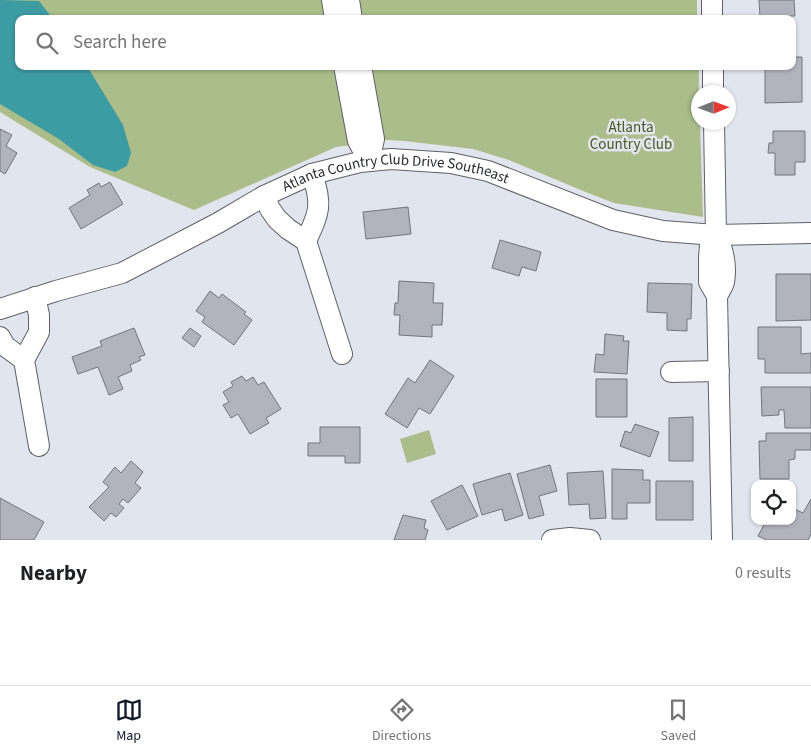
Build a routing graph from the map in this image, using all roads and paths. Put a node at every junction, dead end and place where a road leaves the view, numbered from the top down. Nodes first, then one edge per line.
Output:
1 (332, 0) edge
2 (349, 0) edge
3 (712, 0) edge
4 (334, 15) edge
5 (351, 15) edge
6 (712, 15) edge
7 (345, 70) edge
8 (362, 70) edge
9 (713, 70) edge
10 (714, 85) edge
11 (714, 130) edge
12 (369, 161) junction
13 (312, 174) junction
14 (264, 196) junction
15 (811, 233) edge
16 (716, 235) junction
17 (306, 241) junction
18 (36, 297) junction
19 (0, 309) edge
20 (0, 337) edge
21 (342, 354) dead end
22 (24, 360) junction
23 (719, 371) junction
24 (671, 372) dead end
25 (39, 446) dead end
26 (552, 540) edge
27 (590, 540) edge
28 (722, 540) edge

1 - 4 street
2 - 5 street
3 - 6 street
7 - 12 street
8 - 12 street
9 - 10 street
11 - 16 street
12 - 13 street, Atlanta Country Club Drive Southeast
12 - 16 street, Atlanta Country Club Drive Southeast
13 - 14 street, Atlanta Country Club Drive Southeast
13 - 17 street
14 - 17 street
14 - 18 street, Atlanta Country Club Drive Southeast
15 - 16 street, Atlanta Country Club Drive Southeast
16 - 23 street
17 - 21 street
18 - 19 street, Atlanta Country Club Drive Southeast
18 - 22 street
20 - 22 street
22 - 25 street
23 - 24 street
23 - 28 street
26 - 27 street

